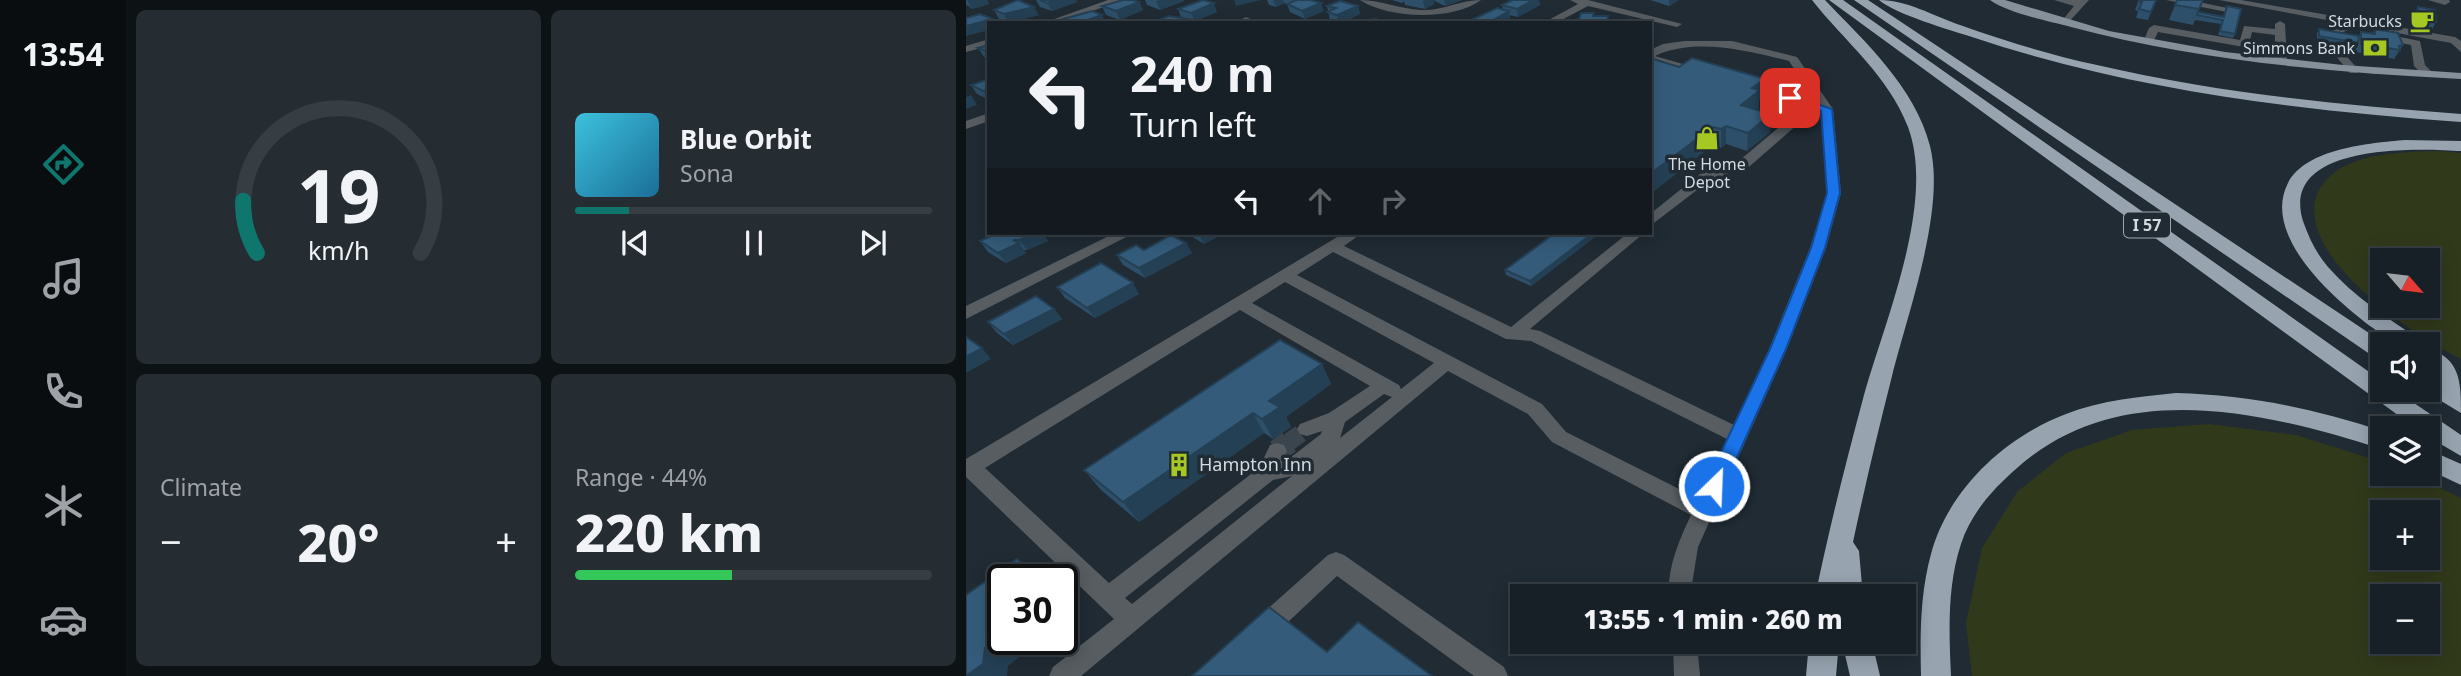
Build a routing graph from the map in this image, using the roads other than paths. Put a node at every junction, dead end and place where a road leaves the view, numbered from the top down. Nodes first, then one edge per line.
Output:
1 (1118, 0) edge
2 (1365, 0) edge
3 (1476, 0) edge
4 (1575, 0) edge
5 (1818, 0) edge
6 (1835, 0) edge
7 (1860, 0) edge
8 (1885, 0) edge
9 (1994, 0) edge
10 (2059, 0) edge
11 (2433, 0) edge
12 (2082, 2) edge
13 (2445, 2) dead end
14 (1587, 3) junction
15 (2283, 10) junction
16 (2163, 11) edge
17 (2216, 15) edge
18 (1054, 21) edge
19 (1552, 21) edge
20 (2066, 22) junction
21 (1677, 24) dead end
22 (2248, 28) junction
23 (2281, 33) junction
24 (2149, 40) junction
25 (987, 43) edge
26 (2459, 44) edge
27 (966, 49) edge
28 (2204, 51) junction
29 (1652, 55) edge
30 (1652, 57) edge
31 (2281, 62) junction
32 (2354, 71) junction
33 (2428, 74) junction
34 (2461, 76) edge
35 (1820, 107) junction
36 (987, 118) edge
37 (2461, 118) edge
38 (966, 125) edge
39 (2461, 146) edge
40 (1652, 220) edge
41 (1122, 235) edge
42 (1351, 235) edge
43 (1635, 235) edge
44 (1333, 246) junction
45 (1284, 275) junction
46 (1240, 303) junction
47 (966, 313) edge
48 (2395, 332) edge
49 (1512, 335) junction
50 (2370, 344) edge
51 (1447, 362) junction
52 (2440, 363) edge
53 (1383, 386) junction
54 (2440, 391) edge
55 (2461, 396) edge
56 (1404, 397) junction
57 (2461, 405) edge
58 (1336, 418) junction
59 (1307, 429) tunnel mouth
60 (1737, 435) junction
61 (2370, 436) edge
62 (2461, 447) edge
63 (1277, 451) tunnel mouth
64 (2440, 464) edge
65 (968, 467) edge
66 (1267, 473) junction
67 (2461, 475) edge
68 (1703, 511) junction
69 (1844, 514) junction
70 (1679, 584) edge
71 (1831, 584) edge
72 (1848, 584) edge
73 (1108, 597) junction
74 (1131, 619) junction
75 (1250, 641) edge
76 (1686, 654) edge
77 (1823, 654) edge
78 (1860, 654) edge
79 (1062, 676) edge
80 (1495, 676) edge
81 (1688, 676) edge
82 (1821, 676) edge
83 (1865, 676) edge
84 (1936, 676) edge

1 - 18 street
2 - 3 street
4 - 14 street
5 - 69 highway
6 - 62 highway, I 57
7 - 50 highway, I 57
8 - 37 highway
9 - 20 main road
10 - 12 street
11 - 13 street
12 - 20 street
14 - 19 street
14 - 21 street
15 - 17 street
15 - 23 street
15 - 26 street
16 - 17 street
16 - 17 street
16 - 24 street
17 - 22 street
17 - 22 street
17 - 28 street
20 - 24 main road
22 - 23 street
23 - 31 street
24 - 28 main road
25 - 27 street
28 - 31 main road
29 - 35 street
30 - 35 street
31 - 32 main road
32 - 33 main road
32 - 33 street
33 - 34 main road
35 - 40 street
35 - 60 street
36 - 38 street
39 - 48 highway
41 - 47 street
42 - 44 street
43 - 49 street
44 - 45 street
44 - 49 street
45 - 46 street
45 - 51 street
46 - 53 street
46 - 65 street
49 - 60 street
51 - 56 street
51 - 68 street
52 - 55 highway
53 - 56 street
53 - 58 street
54 - 57 highway
56 - 74 street
58 - 59 street
58 - 66 street
60 - 68 street
61 - 84 highway
63 - 66 street
64 - 67 highway
65 - 73 street
66 - 73 street
68 - 70 street
69 - 71 highway
69 - 72 highway
73 - 74 street
74 - 79 street
75 - 80 street
76 - 81 street
77 - 82 highway
78 - 83 highway

